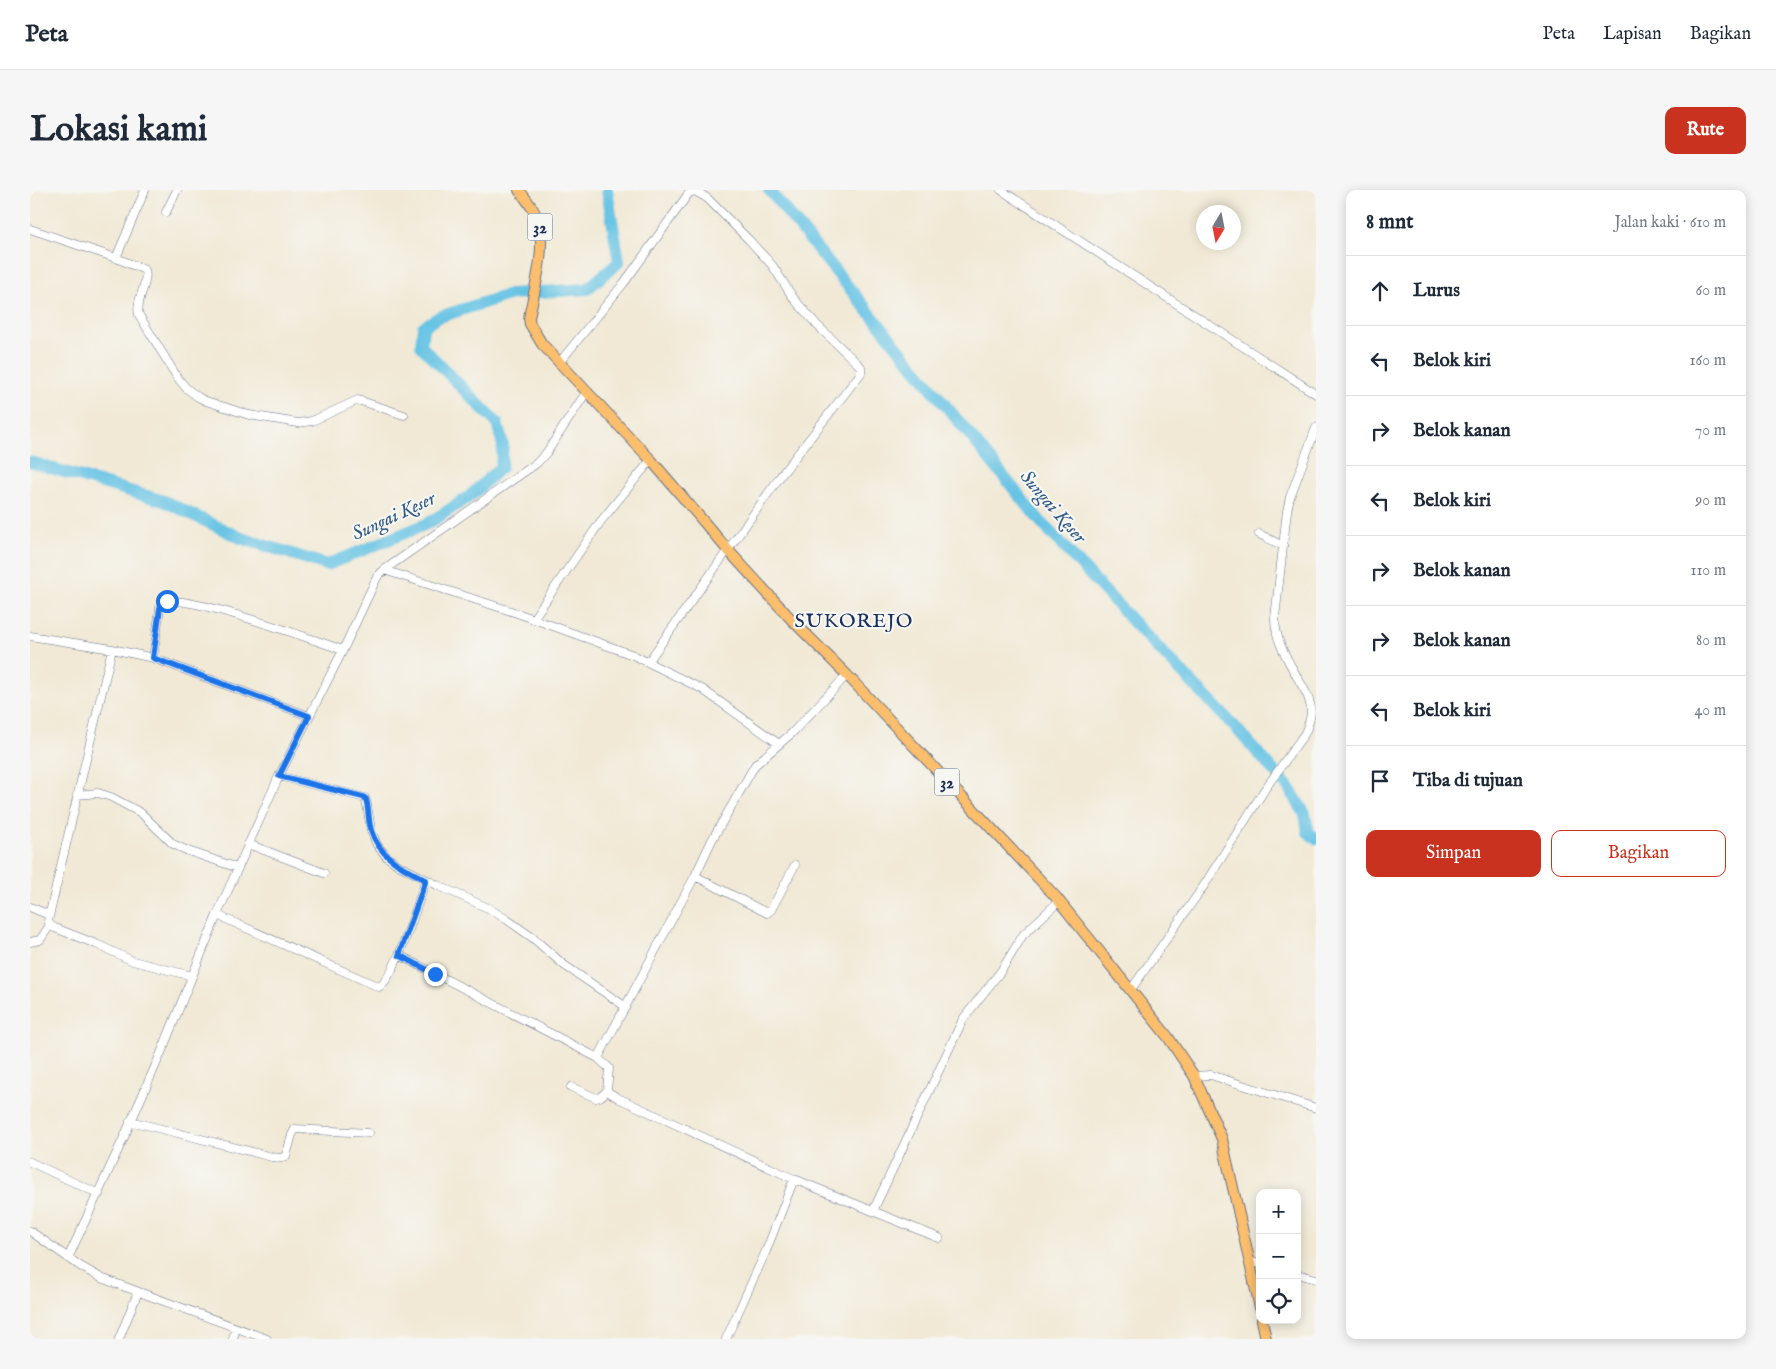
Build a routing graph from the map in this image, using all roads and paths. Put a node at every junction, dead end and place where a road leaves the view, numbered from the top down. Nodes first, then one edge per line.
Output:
1 (145, 190) edge
2 (177, 190) edge
3 (519, 190) edge
4 (1001, 190) edge
5 (166, 212) dead end
6 (30, 229) edge
7 (116, 258) junction
8 (559, 363) junction
9 (587, 391) junction
10 (1316, 394) edge
11 (404, 415) dead end
12 (1315, 432) edge
13 (651, 460) junction
14 (1259, 534) dead end
15 (1283, 546) junction
16 (727, 550) junction
17 (384, 570) junction
18 (533, 619) junction
19 (30, 636) edge
20 (112, 649) junction
21 (343, 650) junction
22 (153, 658) junction
23 (648, 662) junction
24 (847, 675) junction
25 (1309, 698) junction
26 (1316, 704) edge
27 (309, 716) junction
28 (779, 744) junction
29 (279, 776) junction
30 (77, 795) junction
31 (248, 844) junction
32 (795, 865) dead end
33 (238, 868) junction
34 (324, 873) dead end
35 (695, 876) junction
36 (426, 880) junction
37 (1059, 901) junction
38 (30, 907) edge
39 (49, 915) junction
40 (217, 915) junction
41 (50, 925) junction
42 (30, 942) edge
43 (399, 955) junction
44 (192, 976) junction
45 (1130, 990) junction
46 (626, 1008) junction
47 (598, 1058) junction
48 (1194, 1076) junction
49 (571, 1087) dead end
50 (607, 1091) junction
51 (1316, 1108) edge
52 (130, 1121) junction
53 (368, 1132) dead end
54 (30, 1162) edge
55 (794, 1179) junction
56 (98, 1194) junction
57 (873, 1210) junction
58 (30, 1231) edge
59 (939, 1238) dead end
60 (68, 1258) junction
61 (1255, 1262) edge
62 (1301, 1275) edge
63 (1257, 1279) edge
64 (1316, 1279) edge
65 (138, 1292) junction
66 (1263, 1324) edge
67 (236, 1328) junction
68 (119, 1339) edge
69 (232, 1339) edge
70 (267, 1339) edge
71 (726, 1339) edge
72 (1266, 1339) edge

1 - 7 street
2 - 5 street
3 - 8 highway, 32
4 - 10 street
6 - 7 street
7 - 11 street
8 - 9 highway, 32
8 - 16 street
9 - 13 highway, 32
9 - 17 street
12 - 15 street
13 - 16 highway, 32
13 - 18 street
14 - 15 street
15 - 25 street
16 - 23 street
16 - 24 highway, 32
17 - 18 street
17 - 21 street
18 - 23 street
19 - 20 street
20 - 22 street
20 - 30 street
21 - 22 street
21 - 27 street
22 - 27 street
23 - 28 street
24 - 28 street
24 - 37 highway, 32
25 - 26 street
25 - 45 street
27 - 29 street
28 - 35 street
29 - 31 street
29 - 36 street
30 - 33 street
30 - 39 street
31 - 33 street
31 - 34 street
32 - 35 street
33 - 40 street
35 - 46 street
36 - 43 street
36 - 46 street
37 - 45 highway, 32
37 - 57 street
38 - 39 street
39 - 41 street
40 - 43 street
40 - 44 street
41 - 42 street
41 - 44 street
43 - 47 street
44 - 52 street
45 - 48 highway, 32
46 - 47 street
47 - 50 street
48 - 51 street
48 - 61 highway, 32
49 - 50 street
50 - 55 street
52 - 53 street
52 - 56 street
54 - 56 street
55 - 57 street
55 - 71 street
56 - 60 street
57 - 59 street
58 - 60 street
60 - 65 street
61 - 63 highway, 32
62 - 64 street
65 - 67 street
65 - 68 street
66 - 72 highway
67 - 69 street
67 - 70 street

